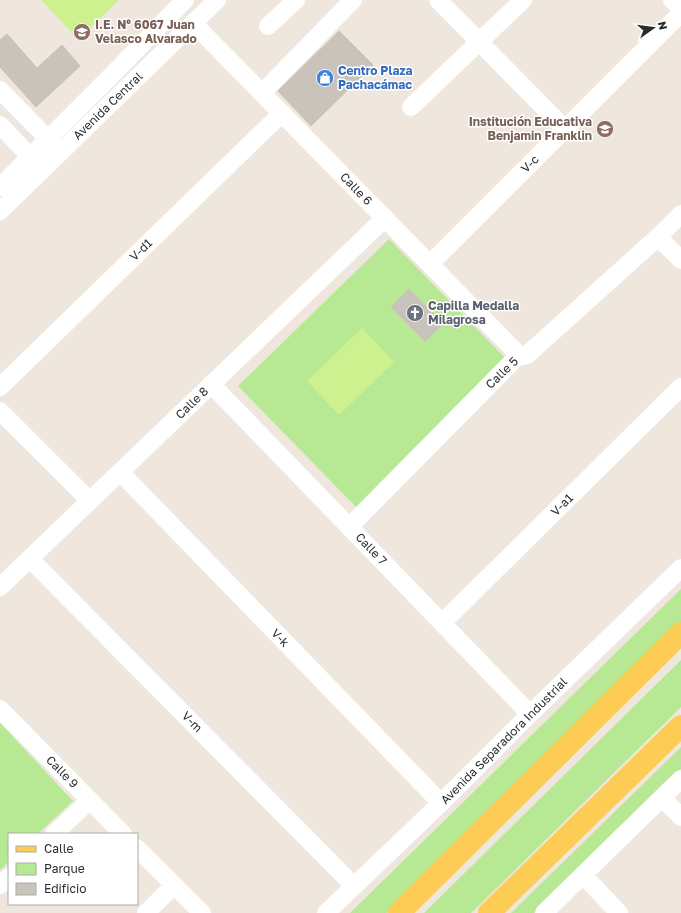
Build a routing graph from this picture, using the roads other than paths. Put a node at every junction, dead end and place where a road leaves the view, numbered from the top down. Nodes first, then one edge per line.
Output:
1 (185, 0) edge
2 (216, 0) edge
3 (296, 0) edge
4 (353, 0) edge
5 (438, 0) edge
6 (523, 0) edge
7 (672, 0) edge
8 (681, 9) edge
9 (681, 13) edge
10 (193, 23) junction
11 (268, 26) dead end
12 (479, 42) junction
13 (0, 90) edge
14 (262, 93) junction
15 (411, 108) dead end
16 (282, 113) junction
17 (0, 125) edge
18 (565, 129) junction
19 (48, 138) junction
20 (61, 152) junction
21 (36, 164) junction
22 (0, 187) edge
23 (0, 211) edge
24 (681, 214) edge
25 (385, 218) junction
26 (658, 237) junction
27 (681, 260) edge
28 (430, 264) junction
29 (519, 355) junction
30 (211, 384) junction
31 (0, 387) edge
32 (681, 387) edge
33 (0, 411) edge
34 (120, 472) junction
35 (90, 501) junction
36 (349, 527) junction
37 (30, 559) junction
38 (681, 568) edge
39 (0, 587) edge
40 (442, 623) junction
41 (681, 633) edge
42 (0, 709) edge
43 (530, 714) junction
44 (681, 726) edge
45 (681, 779) edge
46 (662, 798) junction
47 (90, 800) junction
48 (441, 803) junction
49 (681, 817) edge
50 (55, 833) edge
51 (122, 833) edge
52 (138, 849) edge
53 (583, 876) junction
54 (8, 878) edge
55 (174, 885) junction
56 (0, 886) edge
57 (354, 886) junction
58 (146, 913) edge
59 (202, 913) edge
60 (326, 913) edge
61 (398, 913) edge
62 (489, 913) edge
63 (544, 913) edge
64 (619, 913) edge

1 - 19 street, Avenida Central
2 - 10 street, Avenida Central
3 - 11 street
4 - 14 street
5 - 12 street
6 - 12 street
7 - 8 street
9 - 18 street, V-c
10 - 14 street, Calle 6
10 - 20 street, Avenida Central
12 - 15 street
12 - 18 street
13 - 19 street
14 - 16 street, Calle 6
16 - 25 street, Calle 6
16 - 31 street, V-d1
17 - 21 street
18 - 28 street, V-c
19 - 20 street
19 - 21 street, Avenida Central
20 - 21 street, Avenida Central
21 - 22 street, Avenida Central
21 - 23 street, Avenida Central
24 - 26 street, Calle 5
25 - 28 street, Calle 6
25 - 30 street, Calle 8
26 - 27 street
26 - 29 street, Calle 5
28 - 29 street, Calle 6
29 - 36 street, Calle 5
30 - 34 street, Calle 8
30 - 36 street, Calle 7
32 - 40 street, V-a1
33 - 35 street
34 - 35 street, Calle 8
34 - 48 street, V-k
35 - 37 street, Calle 8
36 - 40 street, Calle 7
37 - 39 street, Calle 8
37 - 57 street, V-m
38 - 43 street, Avenida Separadora Industrial
40 - 43 street, Calle 7
41 - 61 main road
42 - 47 street, Calle 9
43 - 48 street, Avenida Separadora Industrial
44 - 62 main road
45 - 46 street
46 - 49 street
46 - 53 street
47 - 50 street
47 - 51 street, Calle 9
48 - 57 street, Avenida Separadora Industrial
52 - 55 street
53 - 63 street
53 - 64 street
54 - 56 street
55 - 58 street
55 - 59 street
57 - 60 street, Avenida Separadora Industrial

